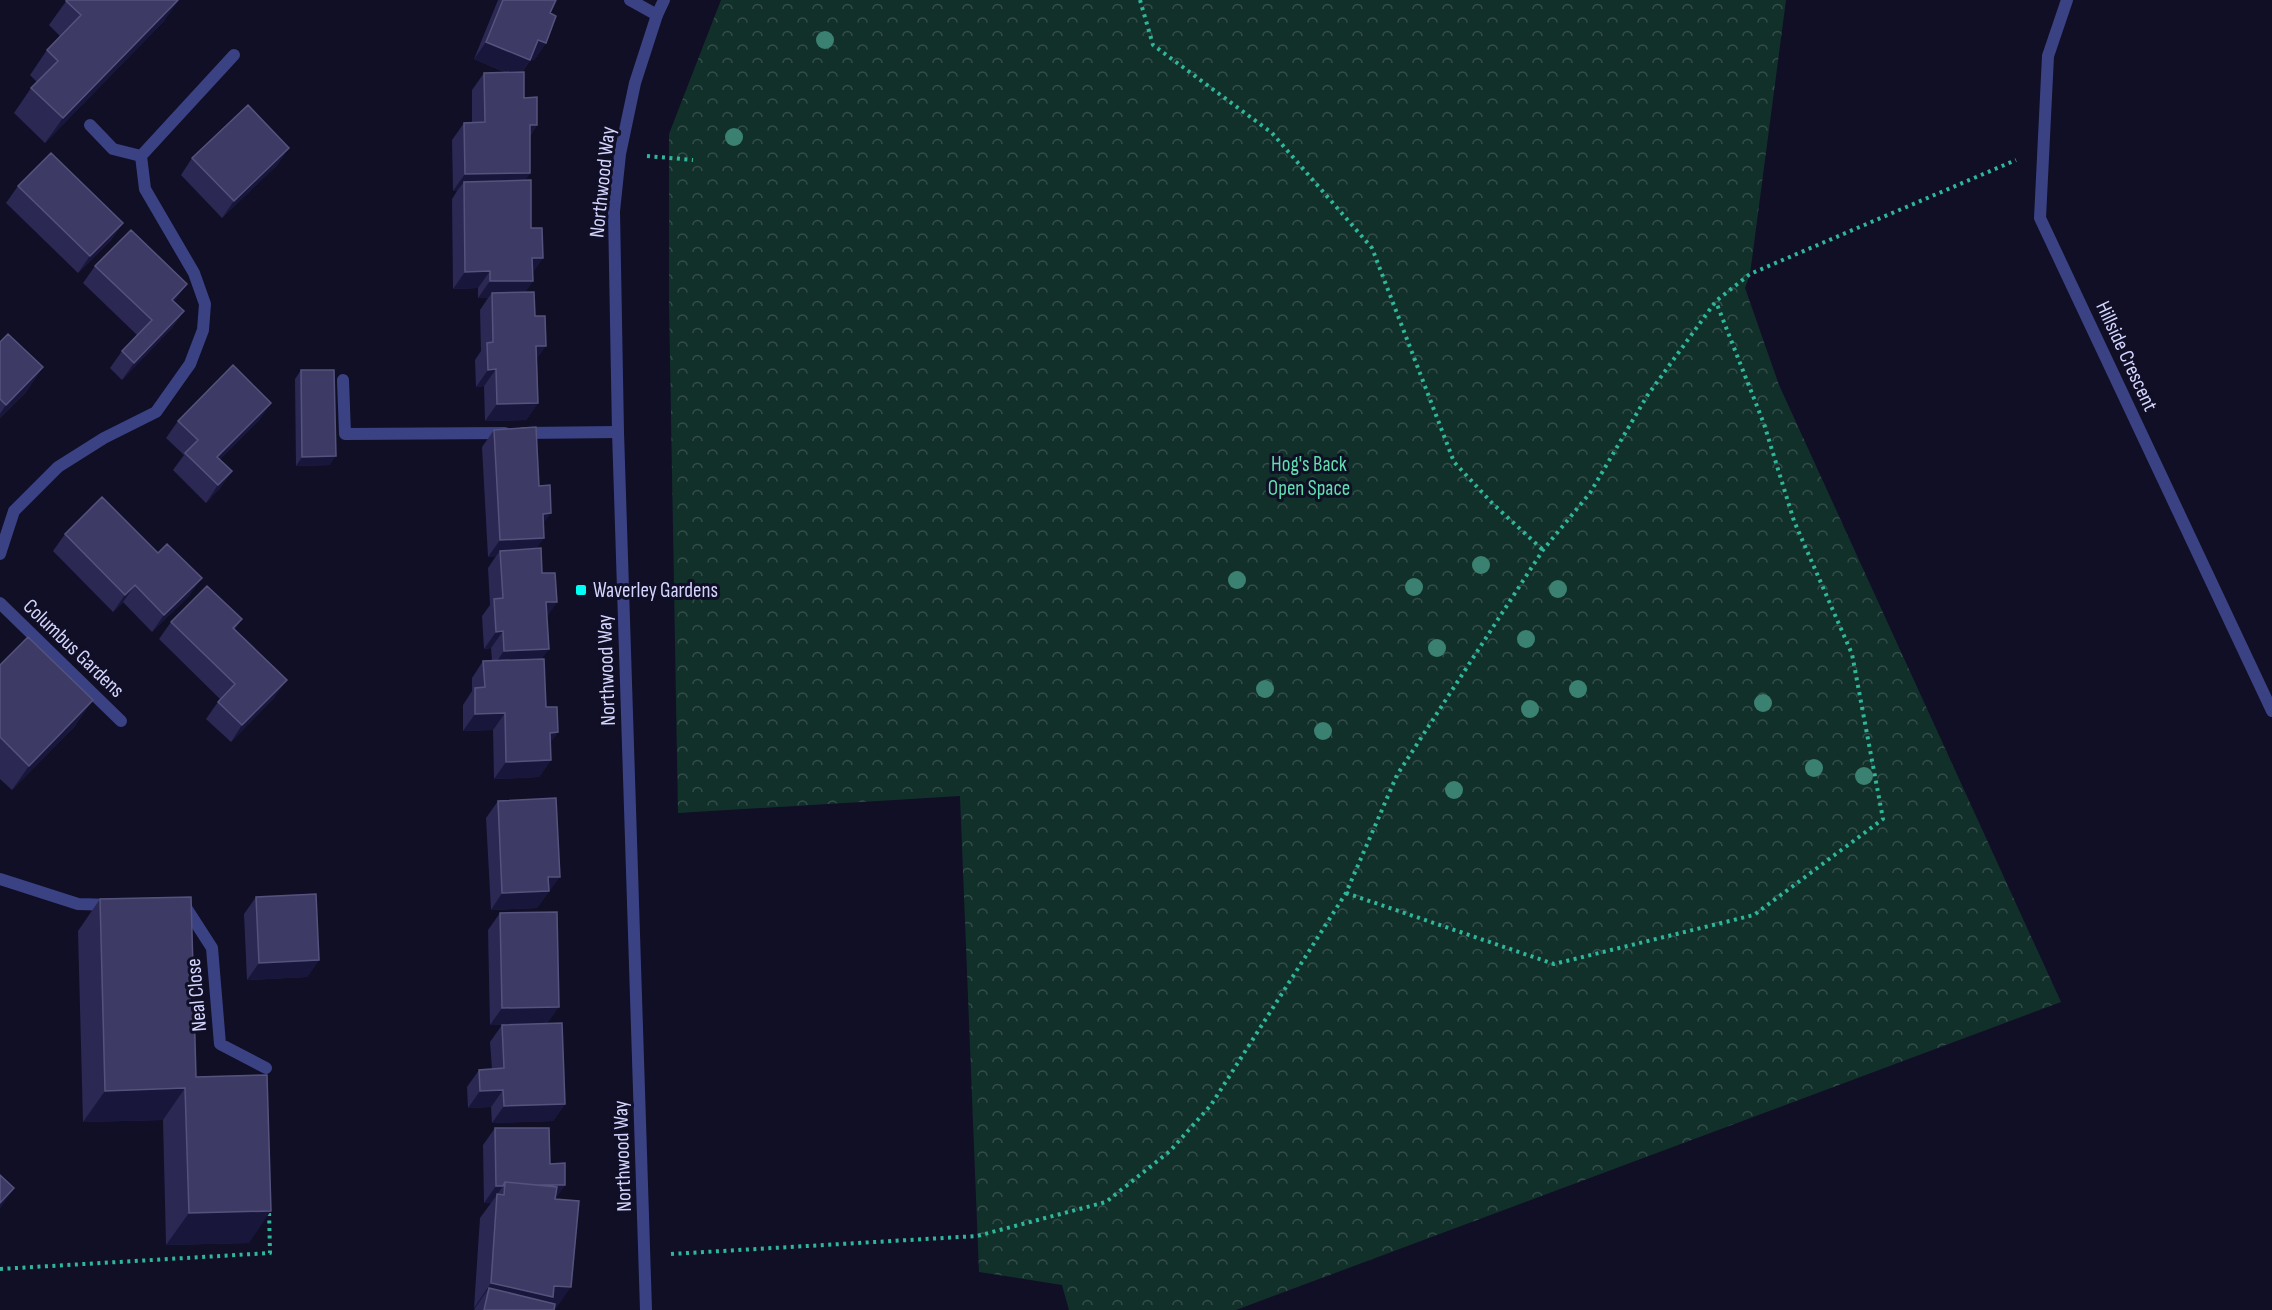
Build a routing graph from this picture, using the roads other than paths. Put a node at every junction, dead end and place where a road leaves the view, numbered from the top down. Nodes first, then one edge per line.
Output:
1 (630, 0) edge
2 (664, 0) edge
3 (2067, 0) edge
4 (657, 15) junction
5 (234, 55) dead end
6 (90, 125) dead end
7 (141, 156) junction
8 (343, 380) dead end
9 (618, 432) junction
10 (0, 554) edge
11 (0, 603) edge
12 (2272, 711) edge
13 (121, 721) dead end
14 (0, 879) edge
15 (126, 905) edge
16 (174, 906) edge
17 (266, 1068) dead end
18 (646, 1310) edge

1 - 4 street
2 - 4 street, Northwood Way
3 - 12 street, Hillside Crescent
4 - 9 street, Northwood Way
5 - 7 street
6 - 7 street
7 - 10 street
8 - 9 street
9 - 18 street, Northwood Way
11 - 13 street, Columbus Gardens
14 - 15 street
16 - 17 street, Neal Close

